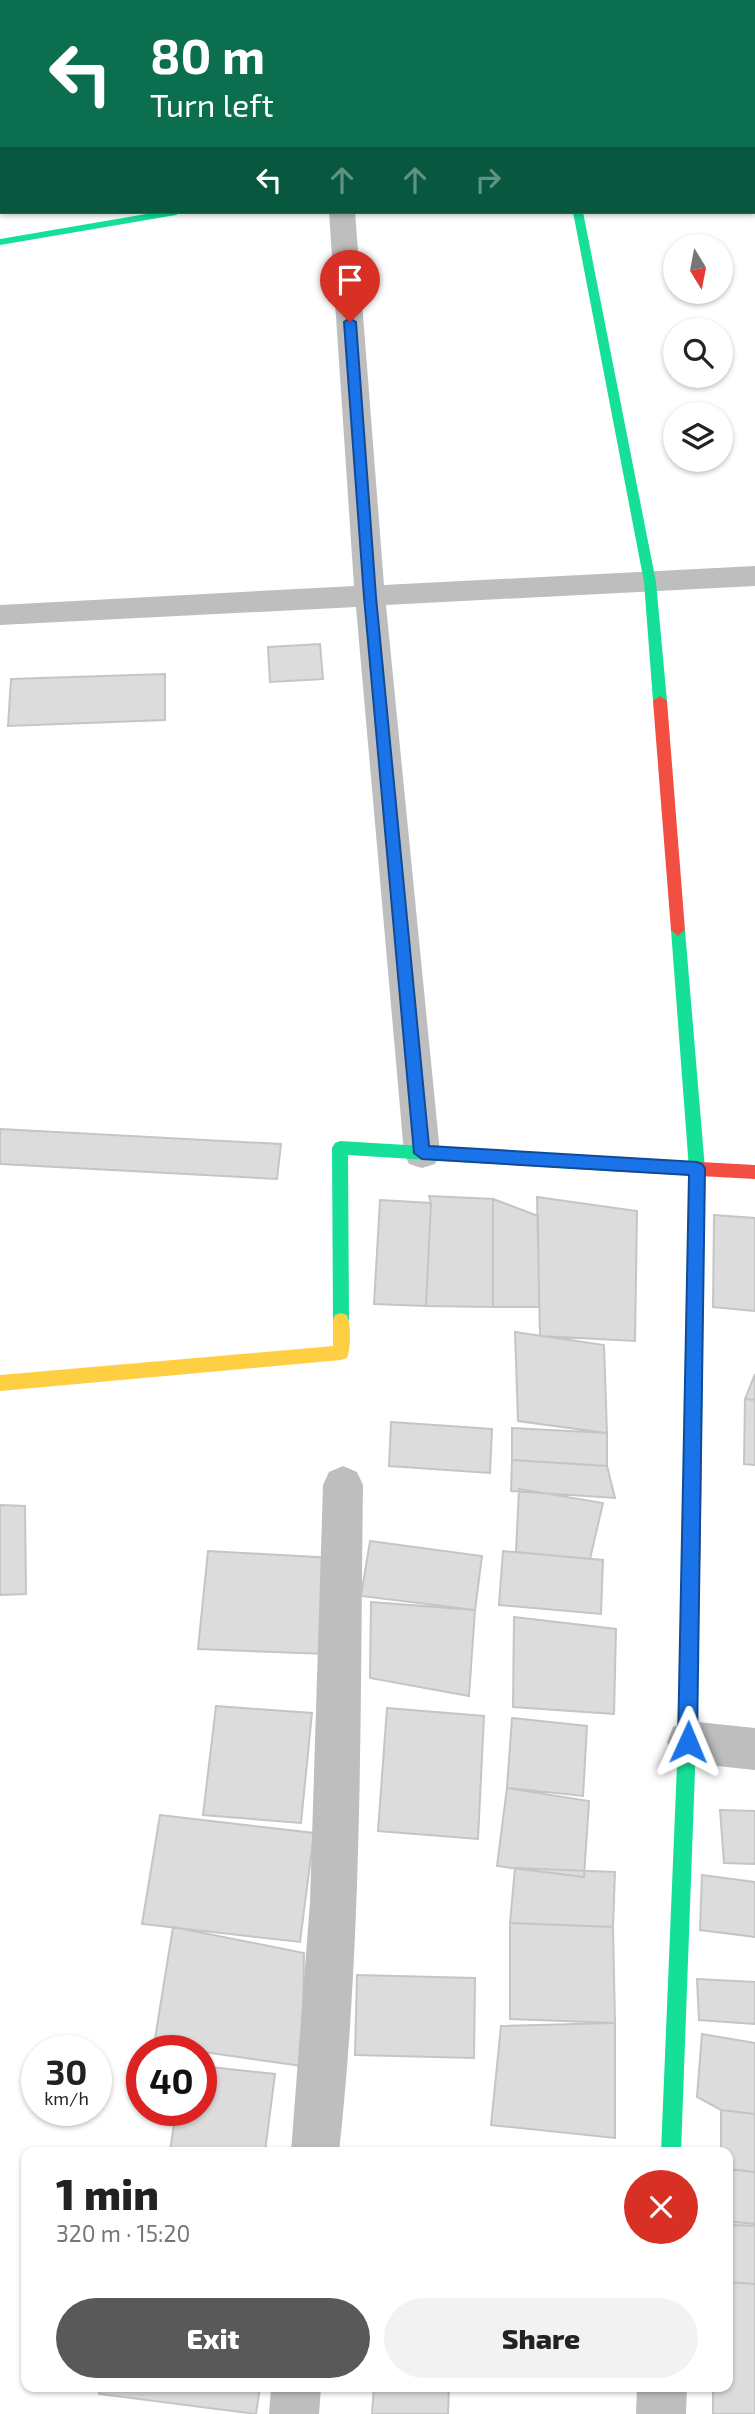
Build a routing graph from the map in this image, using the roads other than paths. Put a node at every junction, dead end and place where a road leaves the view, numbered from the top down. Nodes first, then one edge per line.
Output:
1 (165, 214) edge
2 (342, 214) edge
3 (578, 214) edge
4 (0, 243) edge
5 (755, 576) edge
6 (650, 582) junction
7 (370, 597) junction
8 (0, 615) edge
9 (422, 1153) junction
10 (697, 1168) junction
11 (755, 1172) edge
12 (0, 1384) edge
13 (343, 1485) dead end
14 (688, 1742) junction
15 (755, 1749) edge
16 (315, 2147) edge
17 (671, 2147) edge
18 (296, 2392) edge
19 (662, 2392) edge
20 (294, 2414) edge
21 (661, 2414) edge

1 - 4 street
2 - 7 street
3 - 6 street
5 - 6 street
6 - 7 street
6 - 10 street
7 - 8 street
7 - 9 street
9 - 10 street
9 - 12 street
10 - 11 street
10 - 14 street
13 - 16 street
14 - 15 street
14 - 17 street
18 - 20 street
19 - 21 street

